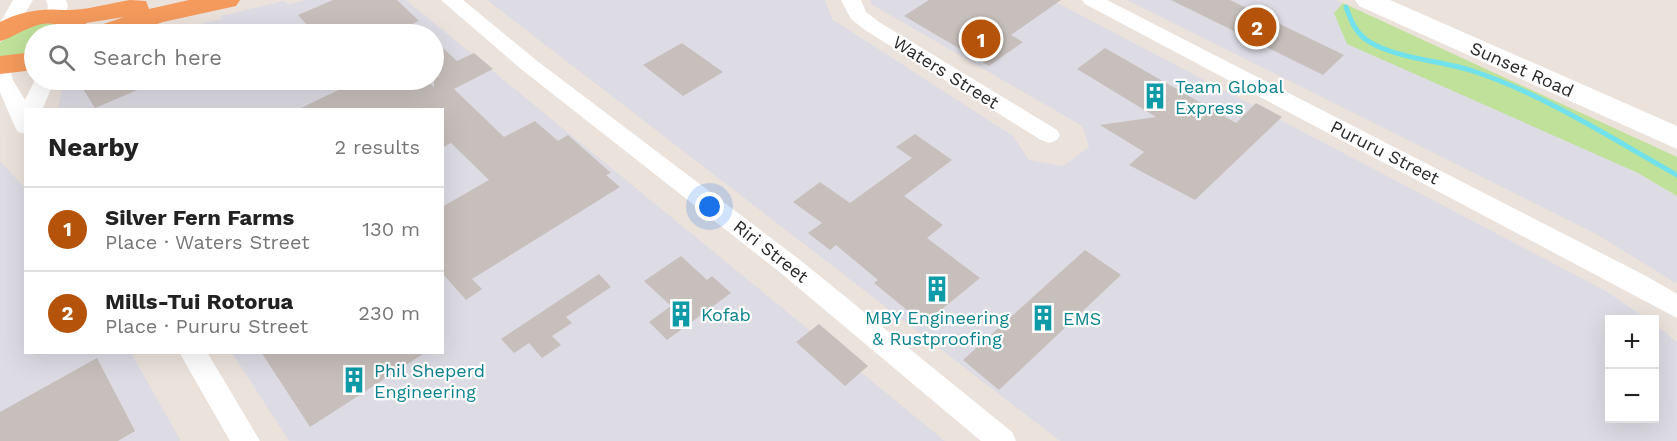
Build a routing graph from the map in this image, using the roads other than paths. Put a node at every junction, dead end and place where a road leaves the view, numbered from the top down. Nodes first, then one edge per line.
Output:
1 (23, 0) edge
2 (168, 0) edge
3 (227, 0) edge
4 (451, 0) edge
5 (851, 0) edge
6 (1092, 0) edge
7 (1368, 0) edge
8 (62, 17) edge
9 (130, 24) edge
10 (2, 32) edge
11 (24, 62) edge
12 (0, 65) edge
13 (40, 90) edge
14 (32, 108) edge
15 (24, 116) edge
16 (1049, 135) dead end
17 (1677, 138) edge
18 (1677, 307) edge
19 (193, 354) edge
20 (246, 441) edge
21 (1002, 441) edge

1 - 10 street
2 - 8 highway
3 - 9 highway
4 - 21 street, Riri Street
5 - 16 street, Waters Street
6 - 18 street, Pururu Street
7 - 17 main road, Sunset Road
8 - 10 highway
11 - 12 highway
12 - 15 street
13 - 14 street
19 - 20 street

